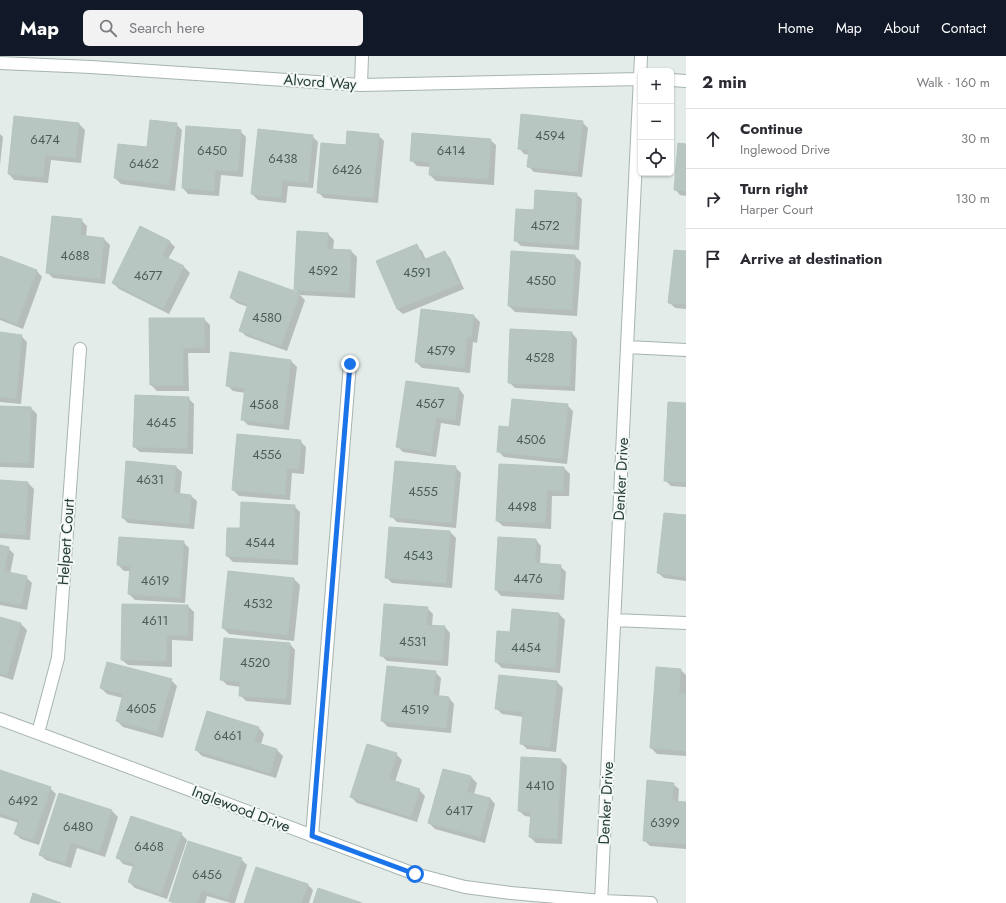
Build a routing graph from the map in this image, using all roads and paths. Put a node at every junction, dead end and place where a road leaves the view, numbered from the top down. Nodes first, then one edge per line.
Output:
1 (362, 56) edge
2 (642, 56) edge
3 (92, 62) edge
4 (0, 63) edge
5 (641, 68) edge
6 (638, 79) edge
7 (674, 80) edge
8 (686, 81) edge
9 (361, 85) junction
10 (640, 104) edge
11 (627, 347) junction
12 (80, 349) dead end
13 (686, 350) edge
14 (350, 364) dead end
15 (614, 620) junction
16 (686, 623) edge
17 (0, 719) edge
18 (38, 733) junction
19 (312, 836) junction
20 (601, 902) edge
21 (651, 903) edge

1 - 9 street
2 - 5 street, Denker Drive
3 - 4 street, Alvord Way
3 - 9 street, Alvord Way
6 - 9 street, Alvord Way
7 - 8 street
10 - 11 street, Denker Drive
11 - 13 street
11 - 15 street, Denker Drive
12 - 18 street, Helpert Court
14 - 19 street
15 - 16 street
15 - 20 street, Denker Drive
17 - 18 street, Inglewood Drive
18 - 19 street, Inglewood Drive
19 - 20 street, Inglewood Drive
20 - 21 street, Inglewood Drive

